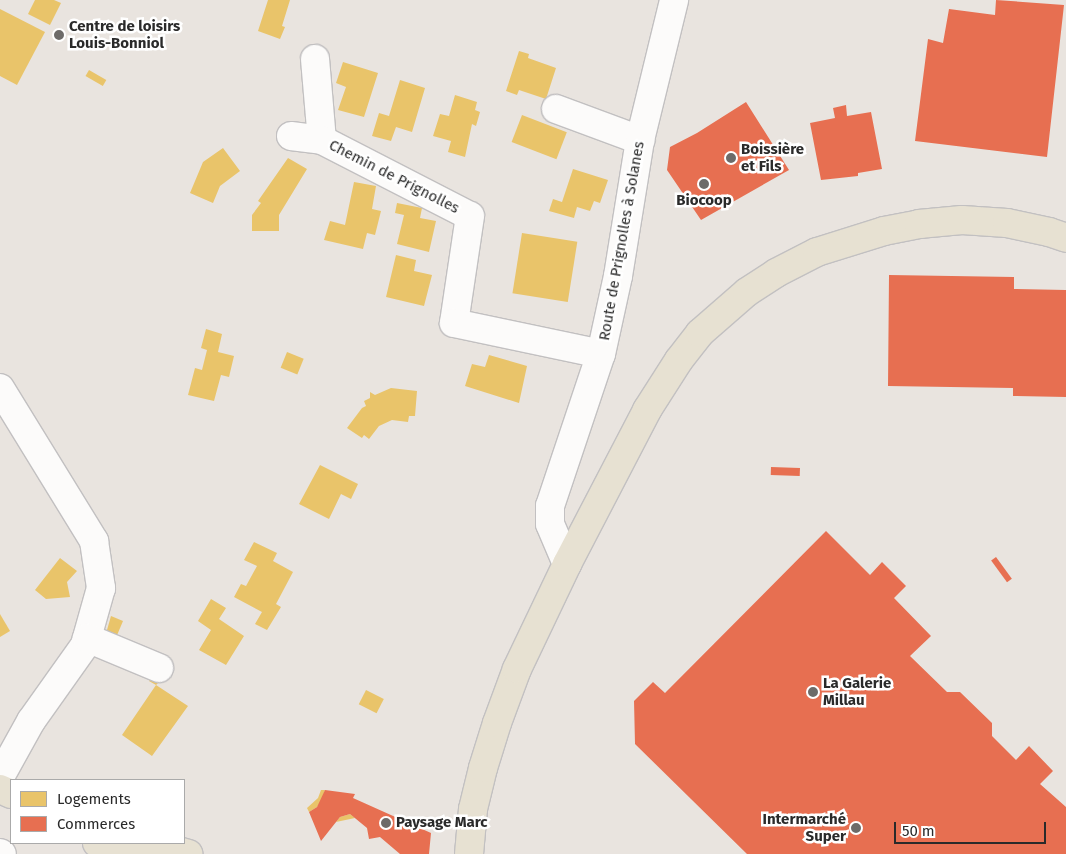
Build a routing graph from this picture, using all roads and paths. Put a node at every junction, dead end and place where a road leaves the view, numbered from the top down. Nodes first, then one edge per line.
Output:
1 (674, 0) edge
2 (315, 59) dead end
3 (556, 109) dead end
4 (291, 136) dead end
5 (322, 140) junction
6 (640, 140) junction
7 (1066, 238) edge
8 (601, 354) junction
9 (0, 388) edge
10 (568, 564) junction
11 (87, 638) junction
12 (159, 668) dead end
13 (0, 777) edge
14 (473, 809) junction
15 (99, 844) edge
16 (153, 844) edge
17 (134, 854) edge
18 (188, 854) edge
19 (454, 854) edge
20 (469, 854) edge

1 - 6 street, Route de Prignolles à Solanes
2 - 5 street, Chemin de Prignolles
3 - 6 street
4 - 5 street
5 - 8 street, Chemin de Prignolles
6 - 8 street, Route de Prignolles à Solanes
7 - 10 main road
8 - 10 street, Route de Prignolles à Solanes
9 - 11 street
10 - 14 main road
11 - 12 street
11 - 13 street
14 - 19 main road
14 - 20 main road
15 - 17 main road
16 - 18 main road

